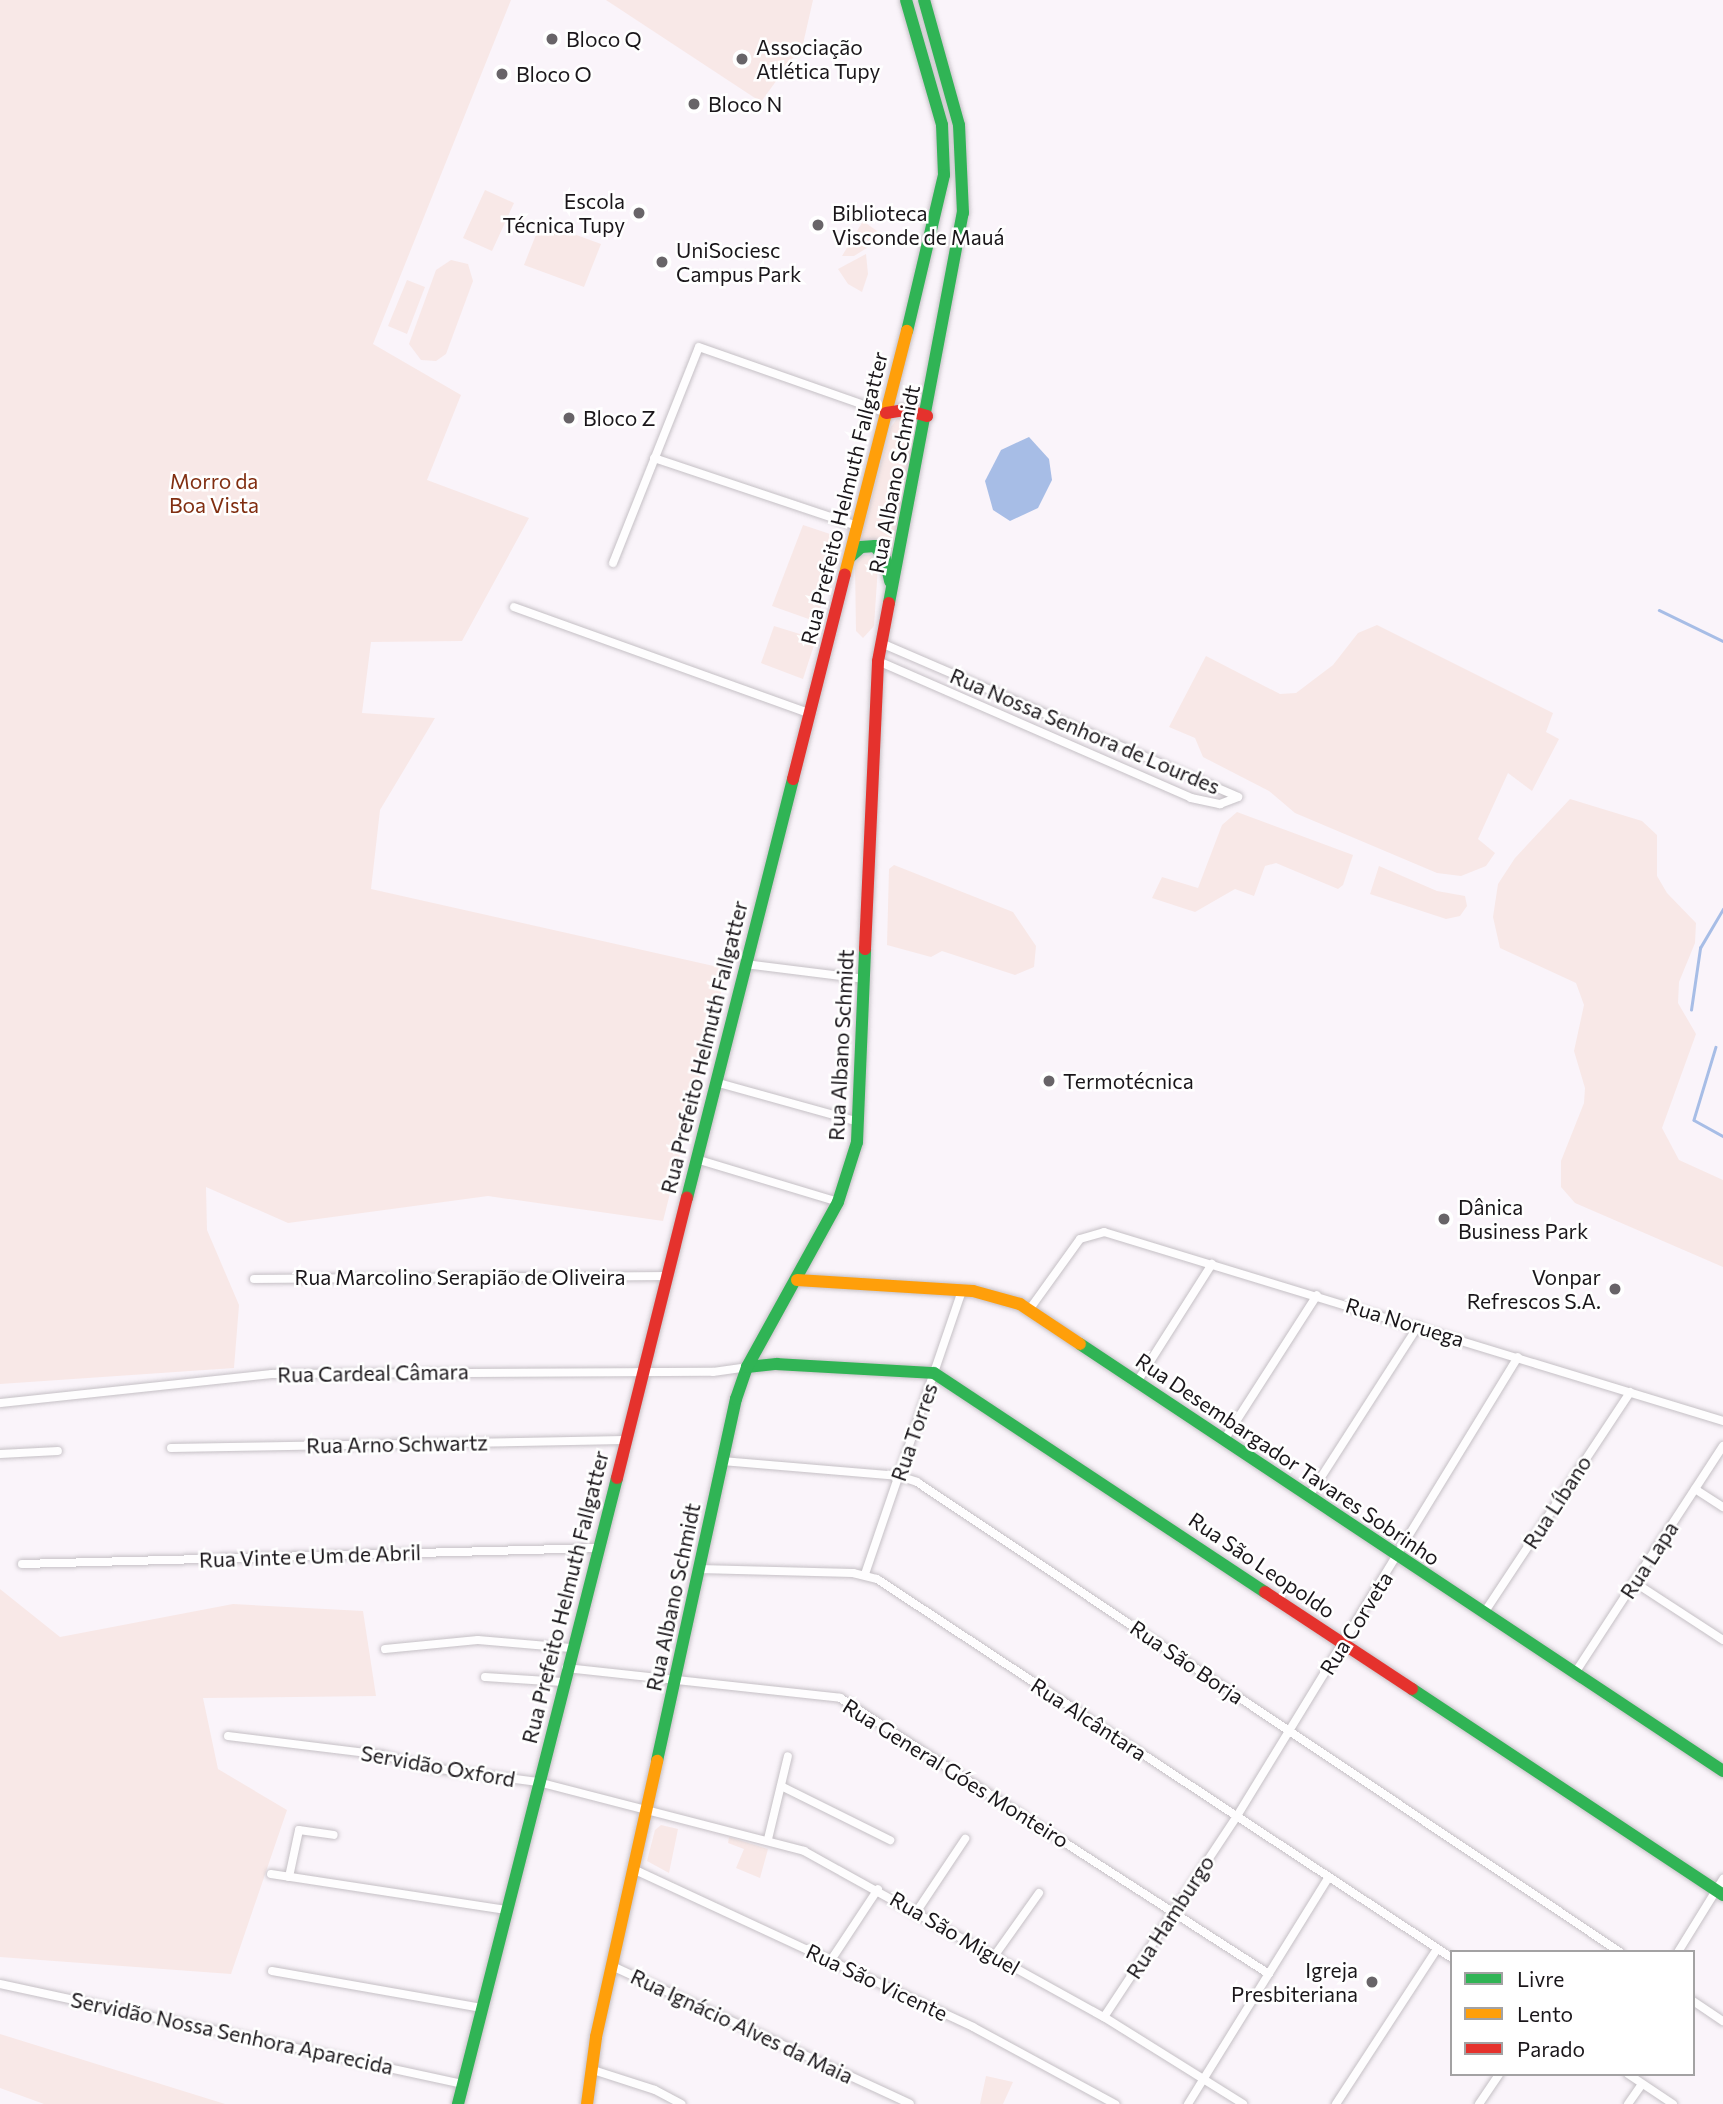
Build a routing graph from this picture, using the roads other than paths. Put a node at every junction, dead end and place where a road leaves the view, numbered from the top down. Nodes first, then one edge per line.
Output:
1 (906, 0) edge
2 (924, 0) edge
3 (886, 413) junction
4 (927, 416) junction
5 (654, 458) junction
6 (857, 526) junction
7 (848, 560) junction
8 (613, 563) dead end
9 (891, 598) junction
10 (514, 607) dead end
11 (881, 643) junction
12 (878, 661) junction
13 (809, 713) junction
14 (1122, 747) junction
15 (1115, 764) junction
16 (745, 964) junction
17 (864, 979) junction
18 (715, 1083) junction
19 (859, 1122) junction
20 (696, 1159) junction
21 (838, 1202) junction
22 (1212, 1264) junction
23 (666, 1276) junction
24 (254, 1279) dead end
25 (797, 1280) junction
26 (962, 1290) junction
27 (1317, 1295) junction
28 (1029, 1310) junction
29 (1418, 1326) junction
30 (1518, 1357) junction
31 (747, 1367) junction
32 (642, 1372) junction
33 (934, 1373) junction
34 (1137, 1382) junction
35 (1630, 1392) junction
36 (0, 1403) edge
37 (1723, 1421) edge
38 (624, 1440) junction
39 (1224, 1440) junction
40 (1723, 1446) edge
41 (171, 1448) dead end
42 (58, 1451) dead end
43 (0, 1454) edge
44 (722, 1461) junction
45 (899, 1476) junction
46 (1695, 1489) junction
47 (1309, 1496) junction
48 (1723, 1507) edge
49 (597, 1548) junction
50 (1397, 1555) junction
51 (22, 1564) dead end
52 (699, 1569) junction
53 (865, 1574) junction
54 (1634, 1582) junction
55 (1484, 1613) junction
56 (1723, 1640) edge
57 (1343, 1642) junction
58 (571, 1648) junction
59 (385, 1649) dead end
60 (566, 1668) junction
61 (1575, 1673) junction
62 (485, 1677) dead end
63 (674, 1679) junction
64 (563, 1682) junction
65 (1289, 1731) junction
66 (228, 1735) dead end
67 (788, 1756) dead end
68 (1723, 1772) edge
69 (538, 1782) junction
70 (781, 1786) junction
71 (645, 1811) junction
72 (1237, 1816) junction
73 (334, 1835) dead end
74 (768, 1839) junction
75 (965, 1839) dead end
76 (890, 1840) dead end
77 (633, 1869) junction
78 (271, 1874) dead end
79 (289, 1877) junction
80 (1329, 1877) junction
81 (1721, 1888) edge
82 (878, 1889) junction
83 (1040, 1893) dead end
84 (506, 1910) junction
85 (917, 1911) junction
86 (1173, 1912) junction
87 (1437, 1949) junction
88 (1617, 1950) edge
89 (1679, 1950) edge
90 (995, 1955) junction
91 (1450, 1957) edge
92 (831, 1960) junction
93 (612, 1966) junction
94 (272, 1970) dead end
95 (1269, 1974) junction
96 (0, 1984) edge
97 (1695, 2002) edge
98 (482, 2008) junction
99 (1104, 2017) junction
100 (1723, 2021) edge
101 (590, 2069) junction
102 (1498, 2076) edge
103 (1631, 2076) edge
104 (1204, 2078) junction
105 (463, 2084) junction
106 (1642, 2084) junction
107 (458, 2104) edge
108 (587, 2104) edge
109 (681, 2104) edge
110 (910, 2104) edge
111 (1115, 2104) edge
112 (1188, 2104) edge
113 (1243, 2104) edge
114 (1336, 2104) edge
115 (1479, 2104) edge
116 (1628, 2104) edge
117 (1673, 2104) edge

1 - 3 main road, Rua Prefeito Helmuth Fallgatter
2 - 4 main road, Rua Albano Schmidt
3 - 4 main road
3 - 5 street
3 - 6 main road, Rua Prefeito Helmuth Fallgatter
4 - 9 main road, Rua Albano Schmidt
5 - 6 street
5 - 8 street
6 - 7 main road, Rua Prefeito Helmuth Fallgatter
7 - 9 main road
7 - 13 main road, Rua Prefeito Helmuth Fallgatter
9 - 11 main road, Rua Albano Schmidt
10 - 13 street
11 - 12 main road, Rua Albano Schmidt
11 - 14 street, Rua Nossa Senhora de Lourdes
12 - 15 street, Rua Nossa Senhora de Lourdes
12 - 17 main road, Rua Albano Schmidt
13 - 16 main road, Rua Prefeito Helmuth Fallgatter
14 - 15 street
14 - 15 street, Rua Nossa Senhora de Lourdes
16 - 17 street
16 - 18 main road, Rua Prefeito Helmuth Fallgatter
17 - 19 main road, Rua Albano Schmidt
18 - 19 street
18 - 20 main road, Rua Prefeito Helmuth Fallgatter
19 - 21 main road, Rua Albano Schmidt
20 - 21 street
20 - 23 main road, Rua Prefeito Helmuth Fallgatter
21 - 25 main road, Rua Albano Schmidt
22 - 27 street, Rua Noruega
22 - 28 street, Rua Noruega
22 - 34 street
23 - 24 street, Rua Marcolino Serapião de Oliveira
23 - 32 main road, Rua Prefeito Helmuth Fallgatter
25 - 26 main road, Rua Desembargador Tavares Sobrinho
25 - 31 main road, Rua Albano Schmidt
26 - 28 main road, Rua Desembargador Tavares Sobrinho
26 - 33 street, Rua Torres
27 - 29 street, Rua Noruega
27 - 39 street
28 - 34 main road, Rua Desembargador Tavares Sobrinho
29 - 30 street, Rua Noruega
29 - 47 street
30 - 35 street, Rua Noruega
30 - 50 street, Rua Corveta
31 - 32 street, Rua Cardeal Câmara
31 - 33 main road
31 - 44 main road, Rua Albano Schmidt
32 - 36 street, Rua Cardeal Câmara
32 - 38 main road, Rua Prefeito Helmuth Fallgatter
33 - 45 street, Rua Torres
33 - 57 main road, Rua São Leopoldo
34 - 39 main road, Rua Desembargador Tavares Sobrinho
35 - 37 street, Rua Noruega
35 - 55 street, Rua Líbano
38 - 41 street, Rua Arno Schwartz
38 - 49 main road, Rua Prefeito Helmuth Fallgatter
39 - 47 main road, Rua Desembargador Tavares Sobrinho
40 - 46 street, Rua Lapa
42 - 43 street
44 - 45 street, Rua São Borja
44 - 52 main road, Rua Albano Schmidt
45 - 53 street, Rua Torres
45 - 65 street, Rua São Borja
46 - 48 street
46 - 54 street, Rua Lapa
47 - 50 main road, Rua Desembargador Tavares Sobrinho
49 - 51 street, Rua Vinte e Um de Abril
49 - 58 main road, Rua Prefeito Helmuth Fallgatter
50 - 55 main road, Rua Desembargador Tavares Sobrinho
50 - 57 street, Rua Corveta
52 - 53 street
52 - 63 main road, Rua Albano Schmidt
53 - 72 street, Rua Alcântara
54 - 56 street
54 - 61 street, Rua Lapa
55 - 61 main road, Rua Desembargador Tavares Sobrinho
57 - 65 street, Rua Corveta
57 - 81 main road, Rua São Leopoldo
58 - 59 street
58 - 60 main road, Rua Prefeito Helmuth Fallgatter
60 - 63 street, Rua General Góes Monteiro
60 - 64 main road, Rua Prefeito Helmuth Fallgatter
61 - 68 main road, Rua Desembargador Tavares Sobrinho
62 - 64 street
63 - 71 main road, Rua Albano Schmidt
63 - 86 street, Rua General Góes Monteiro
64 - 69 main road, Rua Prefeito Helmuth Fallgatter
65 - 72 street, Rua Corveta
65 - 88 street, Rua São Borja
66 - 69 street, Servidão Oxford
67 - 70 street
69 - 71 street, Servidão Oxford
69 - 84 main road, Rua Prefeito Helmuth Fallgatter
70 - 74 street
70 - 76 street
71 - 74 street, Rua São Miguel
71 - 77 main road, Rua Albano Schmidt
72 - 80 street, Rua Alcântara
72 - 86 street, Rua Hamburgo
73 - 79 street
74 - 82 street, Rua São Miguel
75 - 85 street
77 - 92 street, Rua São Vicente
77 - 93 main road, Rua Albano Schmidt
78 - 79 street
79 - 84 street
80 - 87 street, Rua Alcântara
80 - 95 street
81 - 89 street
82 - 85 street, Rua São Miguel
82 - 92 street
83 - 90 street
84 - 98 main road, Rua Prefeito Helmuth Fallgatter
85 - 90 street, Rua São Miguel
86 - 95 street, Rua General Góes Monteiro
86 - 99 street, Rua Hamburgo
87 - 91 street, Rua Alcântara
87 - 114 street
90 - 99 street, Rua São Miguel
92 - 111 street, Rua São Vicente
93 - 101 main road, Rua Albano Schmidt
93 - 110 street, Rua Ignácio Alves da Maia
94 - 98 street
95 - 104 street
96 - 105 street, Servidão Nossa Senhora Aparecida
97 - 100 street
98 - 105 main road, Rua Prefeito Helmuth Fallgatter
99 - 104 street, Rua São Miguel
101 - 108 main road, Rua Albano Schmidt
101 - 109 street
102 - 115 street
103 - 106 street
104 - 112 street
104 - 113 street, Rua São Miguel
105 - 107 main road, Rua Prefeito Helmuth Fallgatter
106 - 116 street
106 - 117 street

